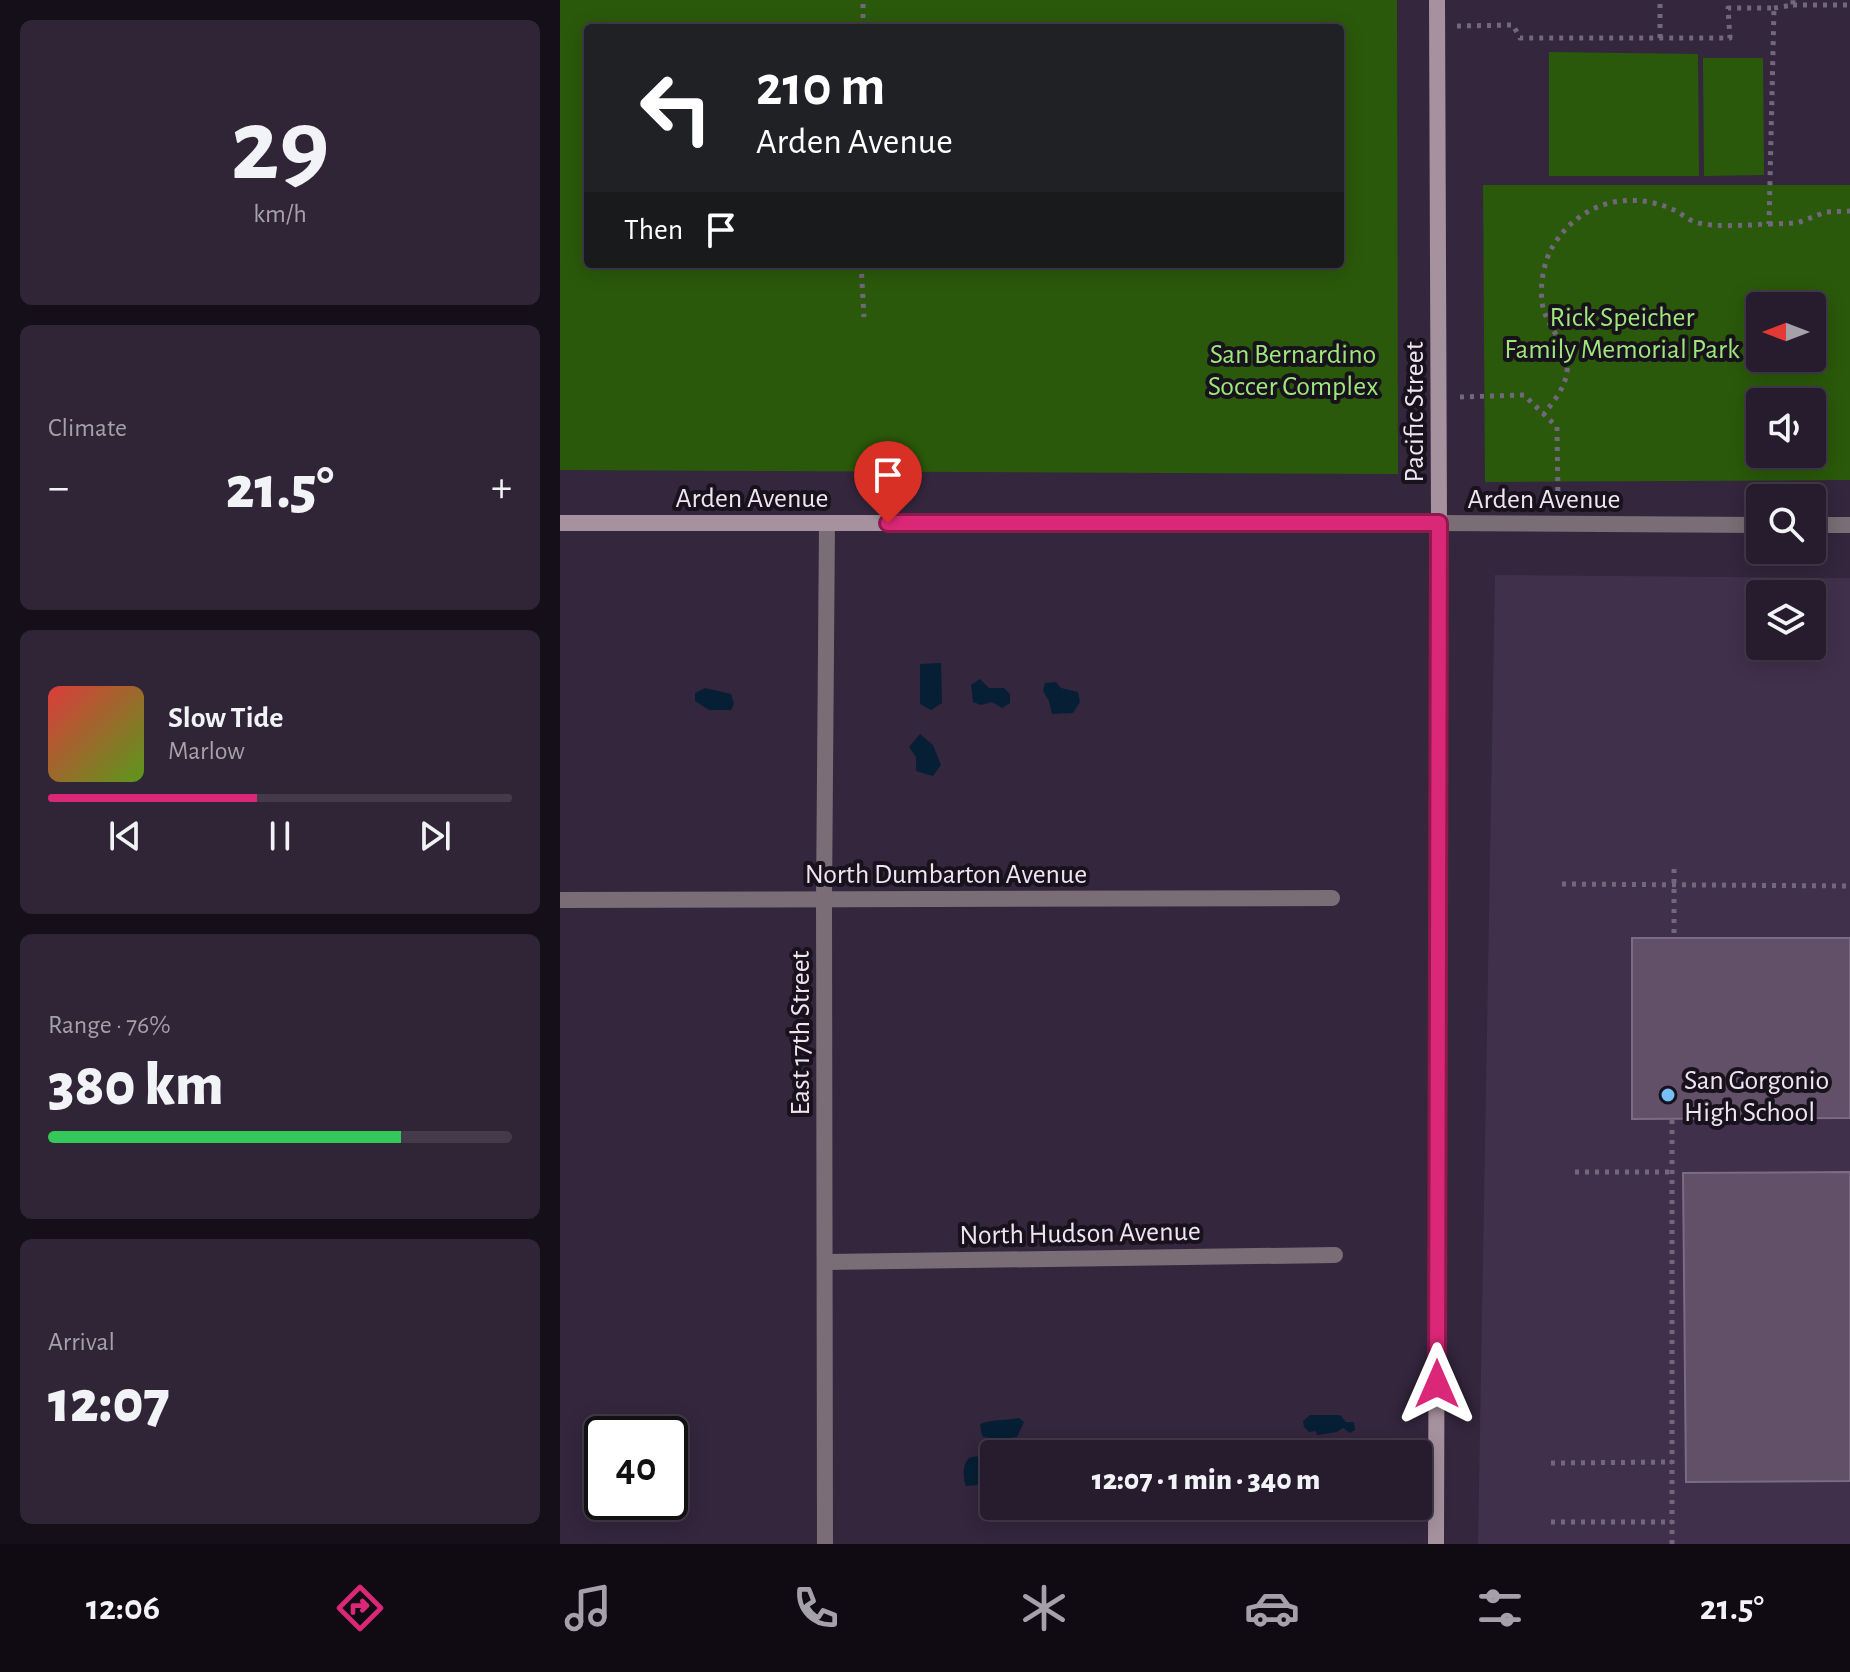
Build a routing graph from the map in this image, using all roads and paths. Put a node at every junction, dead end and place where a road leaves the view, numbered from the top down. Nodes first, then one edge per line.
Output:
1 (863, 0) edge
2 (1437, 0) edge
3 (1660, 0) edge
4 (1793, 3) edge
5 (1850, 5) edge
6 (1774, 8) junction
7 (863, 24) edge
8 (1437, 26) junction
9 (1660, 38) junction
10 (1850, 211) edge
11 (1769, 224) junction
12 (861, 268) edge
13 (864, 317) dead end
14 (1438, 398) junction
15 (1544, 414) junction
16 (560, 523) edge
17 (827, 523) junction
18 (1439, 523) junction
19 (1559, 524) junction
20 (1746, 525) edge
21 (1826, 525) edge
22 (1850, 525) edge
23 (1674, 869) dead end
24 (1562, 884) dead end
25 (1674, 885) junction
26 (1850, 886) edge
27 (1332, 898) dead end
28 (824, 899) junction
29 (560, 900) edge
30 (1674, 938) dead end
31 (1672, 1119) dead end
32 (1575, 1172) dead end
33 (1335, 1255) dead end
34 (826, 1262) junction
35 (1672, 1462) junction
36 (1551, 1463) dead end
37 (1551, 1522) dead end
38 (1672, 1522) junction
39 (825, 1544) edge
40 (1436, 1544) edge
41 (1672, 1544) edge

1 - 7 path
2 - 8 street, Pacific Street
3 - 9 path
4 - 5 path
4 - 6 path
6 - 9 path
6 - 11 path
8 - 9 path
8 - 14 street, Pacific Street
10 - 11 path
11 - 15 path
12 - 13 path
14 - 15 path
14 - 18 street, Pacific Street
15 - 19 path
16 - 17 street, Arden Avenue
17 - 18 street, Arden Avenue
17 - 28 street, East 17th Street
18 - 19 street, Arden Avenue
18 - 40 street, Pacific Street
19 - 20 street, Arden Avenue
21 - 22 street
23 - 25 path
24 - 25 path
25 - 26 path
25 - 30 path
27 - 28 street, North Dumbarton Avenue
28 - 29 street, North Dumbarton Avenue
28 - 34 street, East 17th Street
31 - 35 path
32 - 35 path
33 - 34 street, North Hudson Avenue
34 - 39 street, East 17th Street
35 - 36 path
35 - 38 path
37 - 38 path
38 - 41 path

